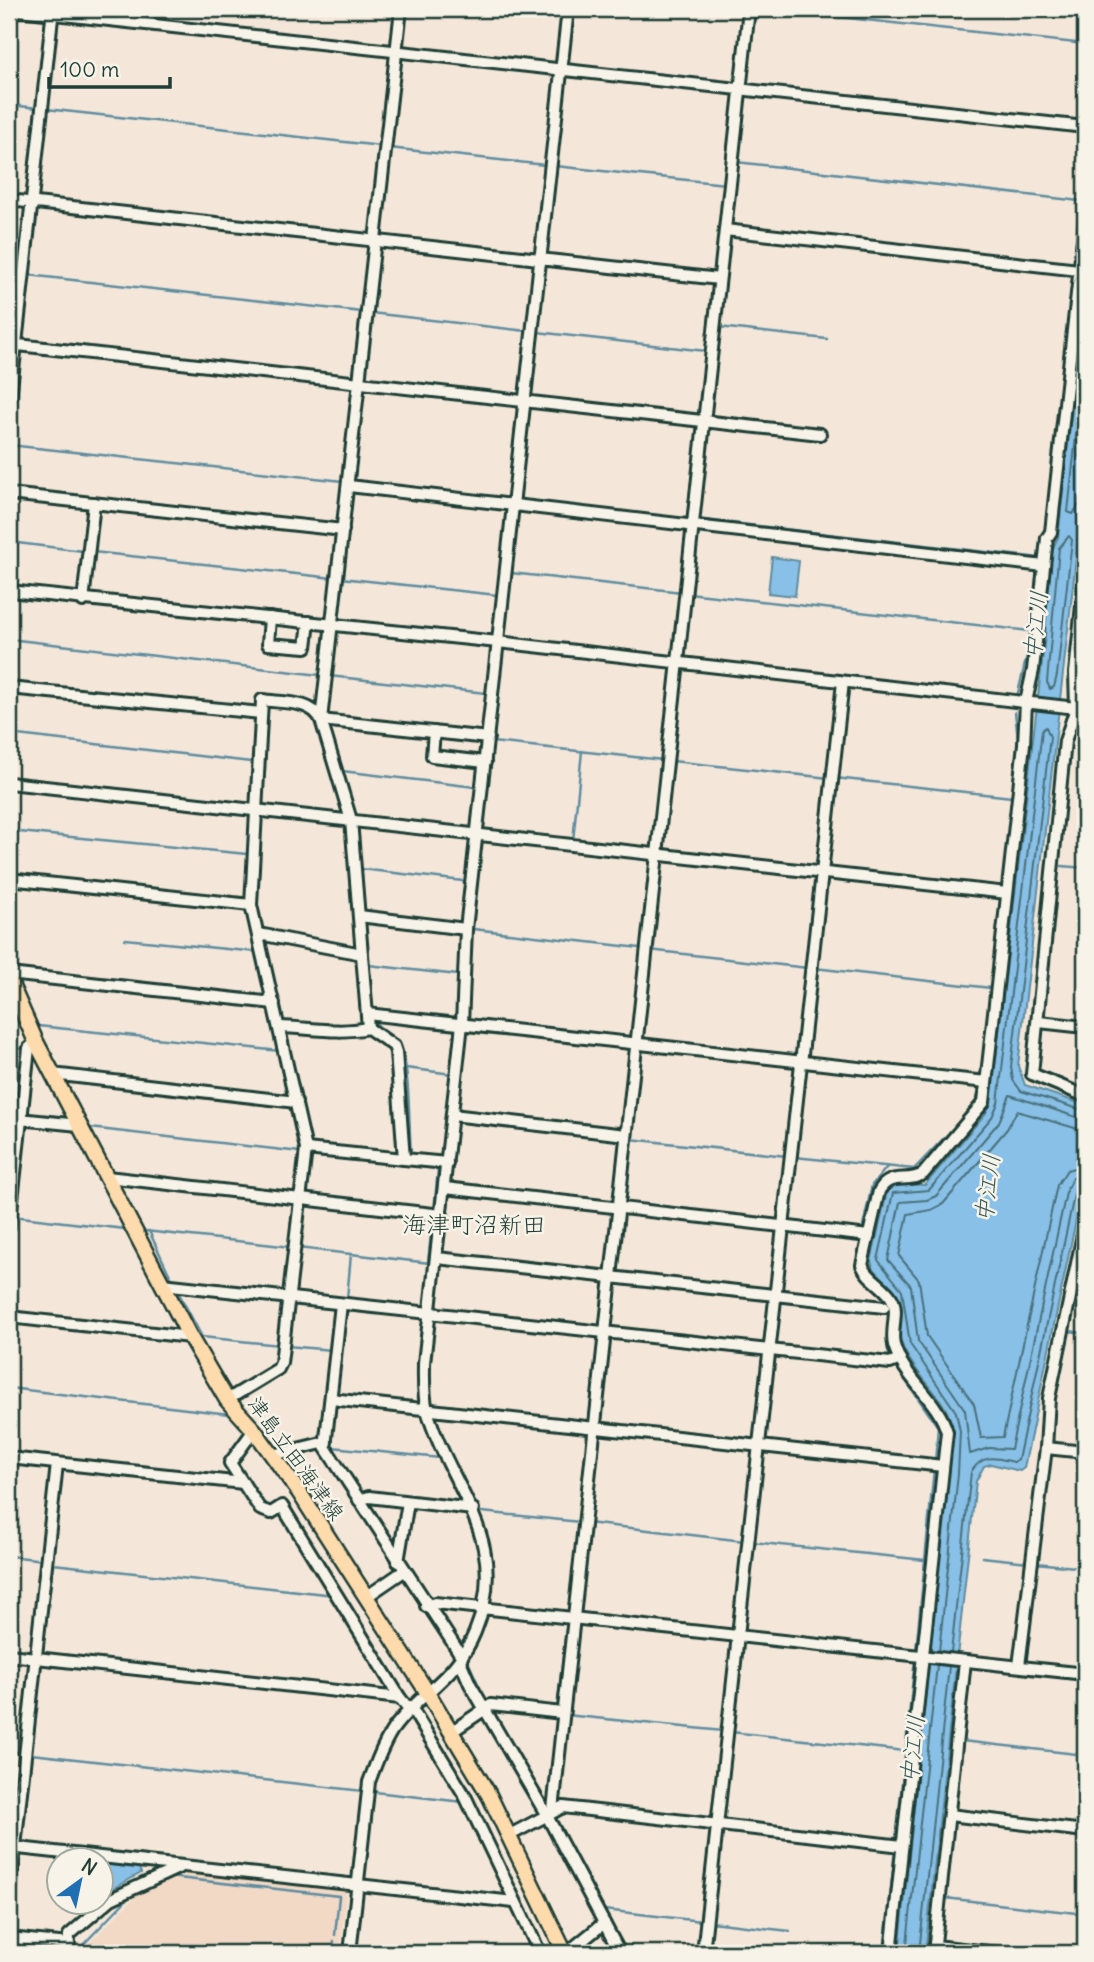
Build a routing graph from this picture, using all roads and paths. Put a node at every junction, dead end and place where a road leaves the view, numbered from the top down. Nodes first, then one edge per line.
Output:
1 (9, 9) edge
2 (401, 9) edge
3 (568, 9) edge
4 (749, 9) edge
5 (53, 11) edge
6 (397, 51) junction
7 (561, 69) junction
8 (740, 89) junction
9 (1085, 127) edge
10 (9, 200) edge
11 (32, 202) junction
12 (1085, 220) edge
13 (725, 230) junction
14 (376, 240) junction
15 (539, 259) junction
16 (1079, 270) junction
17 (719, 279) junction
18 (12, 344) edge
19 (361, 383) junction
20 (523, 402) junction
21 (9, 407) edge
22 (704, 422) junction
23 (820, 435) dead end
24 (349, 486) junction
25 (9, 494) edge
26 (94, 503) junction
27 (513, 505) junction
28 (693, 524) junction
29 (343, 530) junction
30 (1045, 560) junction
31 (1085, 576) edge
32 (9, 591) edge
33 (83, 601) junction
34 (270, 618) junction
35 (309, 622) junction
36 (331, 624) junction
37 (498, 642) junction
38 (677, 664) junction
39 (843, 682) junction
40 (9, 688) edge
41 (1028, 702) junction
42 (1076, 708) edge
43 (261, 713) junction
44 (321, 720) junction
45 (434, 732) junction
46 (488, 738) junction
47 (485, 762) junction
48 (9, 783) edge
49 (256, 810) junction
50 (351, 820) junction
51 (477, 834) junction
52 (656, 853) junction
53 (822, 872) junction
54 (9, 879) edge
55 (1007, 893) junction
56 (251, 905) junction
57 (359, 916) junction
58 (466, 929) junction
59 (259, 934) junction
60 (362, 954) junction
61 (9, 974) edge
62 (9, 980) edge
63 (274, 1003) junction
64 (367, 1014) junction
65 (1038, 1022) junction
66 (462, 1024) junction
67 (280, 1027) junction
68 (1085, 1027) edge
69 (368, 1028) junction
70 (36, 1042) junction
71 (636, 1042) junction
72 (801, 1061) junction
73 (52, 1074) junction
74 (986, 1082) junction
75 (1085, 1096) edge
76 (296, 1102) junction
77 (452, 1115) junction
78 (15, 1119) edge
79 (79, 1125) junction
80 (626, 1135) junction
81 (306, 1149) junction
82 (404, 1159) junction
83 (447, 1163) junction
84 (107, 1177) junction
85 (445, 1188) junction
86 (300, 1198) junction
87 (619, 1207) junction
88 (442, 1214) junction
89 (783, 1226) junction
90 (1085, 1226) edge
91 (9, 1227) edge
92 (869, 1236) junction
93 (436, 1261) junction
94 (610, 1280) junction
95 (162, 1283) junction
96 (775, 1298) junction
97 (288, 1299) junction
98 (341, 1304) junction
99 (891, 1311) junction
100 (430, 1314) junction
101 (9, 1317) edge
102 (605, 1333) junction
103 (190, 1337) junction
104 (769, 1351) junction
105 (900, 1359) junction
106 (331, 1399) junction
107 (227, 1400) junction
108 (427, 1410) junction
109 (594, 1428) junction
110 (254, 1430) junction
111 (326, 1442) junction
112 (759, 1446) junction
113 (1046, 1448) junction
114 (1085, 1452) edge
115 (273, 1455) junction
116 (9, 1458) edge
117 (57, 1464) junction
118 (943, 1466) junction
119 (243, 1483) junction
120 (359, 1500) junction
121 (408, 1502) junction
122 (473, 1509) junction
123 (401, 1566) junction
124 (366, 1597) junction
125 (426, 1606) junction
126 (483, 1609) junction
127 (573, 1619) junction
128 (739, 1636) junction
129 (9, 1655) edge
130 (925, 1657) junction
131 (36, 1658) junction
132 (461, 1659) junction
133 (962, 1660) junction
134 (1018, 1667) junction
135 (1085, 1674) edge
136 (429, 1695) junction
137 (400, 1698) junction
138 (411, 1709) junction
139 (484, 1709) junction
140 (562, 1713) junction
141 (451, 1732) junction
142 (550, 1812) junction
143 (949, 1815) junction
144 (718, 1825) junction
145 (1085, 1831) edge
146 (508, 1836) junction
147 (902, 1846) junction
148 (12, 1847) edge
149 (186, 1866) junction
150 (357, 1885) junction
151 (9, 1902) edge
152 (514, 1902) junction
153 (604, 1923) junction
154 (9, 1938) edge
155 (533, 1948) edge
156 (68, 1949) edge
157 (934, 1950) edge
158 (350, 1953) edge
159 (540, 1953) edge
160 (566, 1953) edge
161 (620, 1953) edge
162 (703, 1953) edge
163 (891, 1953) edge
164 (998, 1953) edge

1 - 5 street
2 - 6 street
3 - 7 street
4 - 8 street
5 - 6 street
5 - 11 street
6 - 7 street
6 - 14 street
7 - 8 street
7 - 15 street
8 - 9 street
8 - 13 street
10 - 11 street
11 - 14 street
11 - 18 street
12 - 16 street
13 - 16 street
13 - 17 street
14 - 15 street
14 - 19 street
15 - 17 street
15 - 20 street
16 - 30 street
17 - 22 street
18 - 19 street
18 - 21 street
19 - 20 street
19 - 24 street
20 - 22 street
20 - 27 street
22 - 23 street
22 - 28 street
24 - 27 street
24 - 29 street
25 - 26 street
26 - 29 street
26 - 33 street
27 - 28 street
27 - 37 street
28 - 30 street
28 - 38 street
29 - 36 street
30 - 41 street
31 - 42 street
32 - 33 street
33 - 34 street
34 - 35 street
34 - 35 street
35 - 36 street
36 - 37 street
36 - 44 street
37 - 38 street
37 - 46 street
38 - 39 street
38 - 52 street
39 - 41 street
39 - 53 street
40 - 43 street
41 - 42 street
41 - 55 street
42 - 65 street
43 - 44 street
43 - 49 street
44 - 45 street
44 - 50 street
45 - 46 street
45 - 47 street
46 - 47 street
47 - 51 street
48 - 49 street
49 - 50 street
49 - 56 street
50 - 51 street
50 - 57 street
51 - 52 street
51 - 58 street
52 - 53 street
52 - 71 street
53 - 55 street
53 - 72 street
54 - 56 street
55 - 74 street
56 - 59 street
57 - 58 street
57 - 60 street
58 - 66 street
59 - 60 street
59 - 63 street
60 - 64 street
61 - 63 street
62 - 70 main road, 津島立田海津線
63 - 67 street
64 - 66 street
64 - 69 street
65 - 68 street
65 - 75 street
66 - 71 street
66 - 77 street
67 - 69 street
67 - 76 street
69 - 82 street
70 - 73 main road, 津島立田海津線
70 - 78 street
71 - 72 street
71 - 80 street
72 - 74 street
72 - 89 street
73 - 76 street
73 - 79 main road, 津島立田海津線
74 - 92 street
76 - 81 street
77 - 80 street
77 - 83 street
78 - 79 street
78 - 91 street
79 - 84 main road, 津島立田海津線
80 - 87 street
81 - 82 street
81 - 86 street
82 - 83 street
83 - 85 street
84 - 86 street
84 - 95 main road, 津島立田海津線
85 - 87 street
85 - 88 street
86 - 88 street
86 - 97 street
87 - 89 street
87 - 94 street
88 - 93 street
89 - 92 street
89 - 96 street
90 - 113 street
92 - 99 street
93 - 94 street
93 - 100 street
94 - 96 street
94 - 102 street
95 - 97 street
95 - 103 main road, 津島立田海津線
96 - 99 street
96 - 104 street
97 - 98 street
97 - 107 street
98 - 100 street
98 - 106 street
99 - 105 street
100 - 102 street
100 - 108 street
101 - 103 street
102 - 104 street
102 - 109 street
103 - 107 main road, 津島立田海津線
104 - 105 street
104 - 112 street
105 - 118 street
106 - 108 street
106 - 111 street
107 - 110 main road, 津島立田海津線
108 - 109 street
108 - 122 street
109 - 112 street
109 - 127 street
110 - 115 main road, 津島立田海津線
110 - 119 street
111 - 115 street
111 - 120 street
112 - 118 street
112 - 128 street
113 - 114 street
113 - 134 street
115 - 124 main road, 津島立田海津線
116 - 117 street
117 - 119 street
117 - 131 street
118 - 130 street
119 - 137 street
120 - 121 street
120 - 123 street
121 - 122 street
121 - 123 street
122 - 126 street
123 - 124 street
123 - 125 street
124 - 136 main road, 津島立田海津線
125 - 126 street
125 - 132 street
126 - 127 street
126 - 132 street
127 - 128 street
127 - 140 street
128 - 130 street
128 - 144 street
129 - 131 street
130 - 133 street
130 - 147 street
131 - 137 street
131 - 148 street
132 - 136 street
132 - 139 street
133 - 134 street
133 - 143 street
134 - 135 street
136 - 138 street
136 - 141 main road, 津島立田海津線
137 - 138 street
138 - 150 street
138 - 152 street
139 - 140 street
139 - 141 street
139 - 142 street
140 - 142 street
141 - 146 main road, 津島立田海津線
142 - 144 street
142 - 146 street
142 - 153 street
143 - 145 street
143 - 157 street
144 - 147 street
144 - 162 street
146 - 160 main road, 津島立田海津線
147 - 163 street
148 - 149 street
148 - 151 street
149 - 150 street
149 - 156 street
150 - 152 street
150 - 158 street
152 - 155 street
153 - 160 street
153 - 161 street
154 - 156 street
155 - 159 street
157 - 164 street

